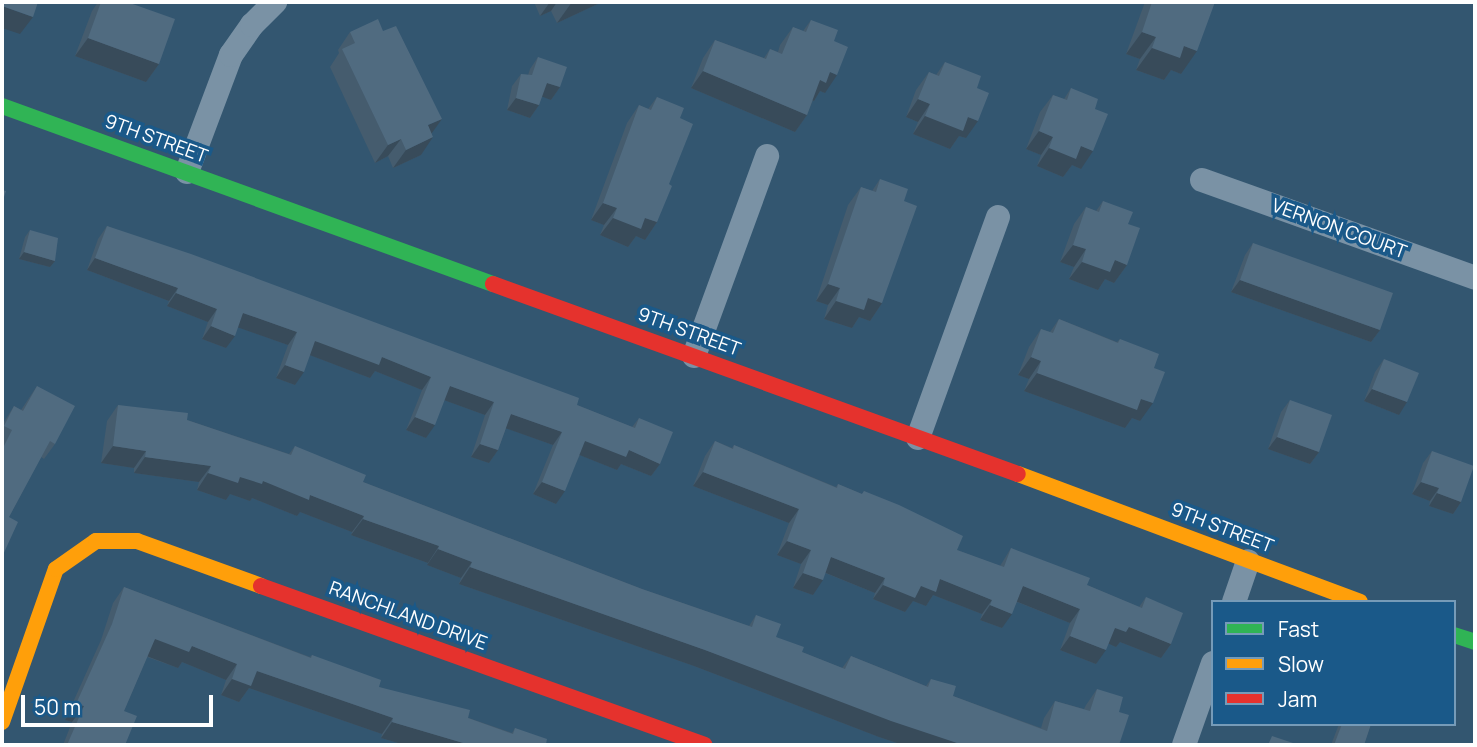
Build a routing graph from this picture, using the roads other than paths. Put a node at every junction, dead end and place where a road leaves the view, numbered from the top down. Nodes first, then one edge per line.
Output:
1 (275, 2) edge
2 (2, 106) edge
3 (766, 156) dead end
4 (187, 172) junction
5 (1202, 180) dead end
6 (998, 217) dead end
7 (1475, 278) edge
8 (694, 356) junction
9 (918, 438) junction
10 (1248, 561) junction
11 (1235, 600) edge
12 (1355, 600) edge
13 (1456, 636) edge
14 (1475, 642) edge
15 (1211, 669) edge
16 (2, 722) edge
17 (704, 745) edge
18 (1184, 745) edge

1 - 4 street
2 - 4 street, 9TH STREET
3 - 8 street
4 - 8 street, 9TH STREET
5 - 7 street, VERNON COURT
6 - 9 street
8 - 9 street, 9TH STREET
9 - 10 street, 9TH STREET
10 - 11 street
10 - 12 street, 9TH STREET
13 - 14 street
15 - 18 street
16 - 17 street, RANCHLAND DRIVE

